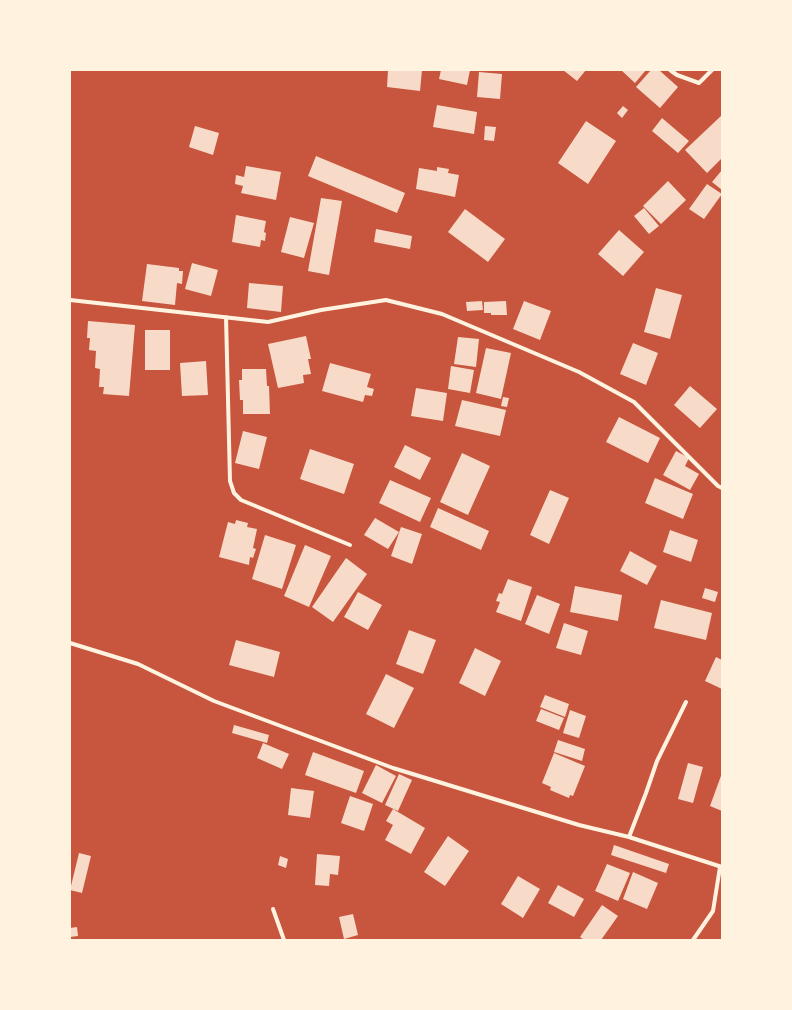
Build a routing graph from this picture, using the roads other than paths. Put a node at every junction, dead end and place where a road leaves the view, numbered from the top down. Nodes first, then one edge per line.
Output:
1 (670, 70) edge
2 (712, 70) edge
3 (70, 300) edge
4 (226, 317) junction
5 (722, 488) edge
6 (350, 545) dead end
7 (70, 643) edge
8 (686, 702) dead end
9 (629, 837) junction
10 (721, 867) edge
11 (273, 909) dead end
12 (284, 940) edge
13 (693, 940) edge

1 - 2 street
3 - 4 street
4 - 5 street
4 - 6 street
7 - 9 street
8 - 9 street
9 - 10 street
10 - 13 street
11 - 12 street

